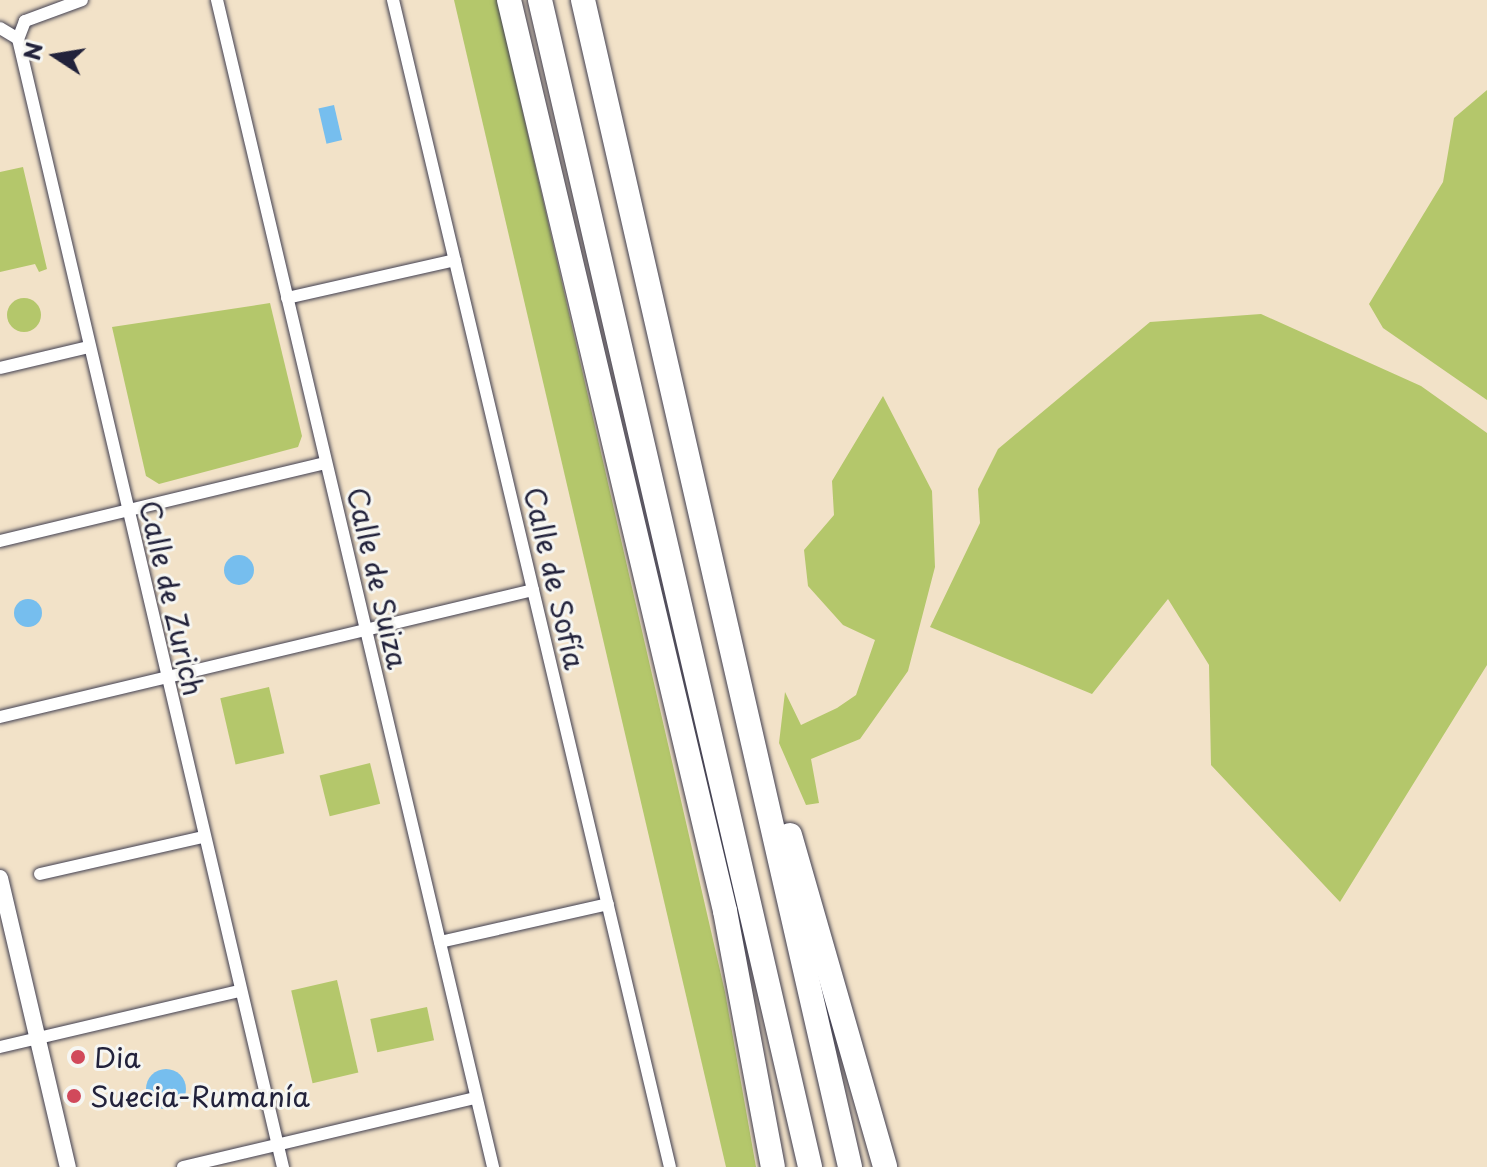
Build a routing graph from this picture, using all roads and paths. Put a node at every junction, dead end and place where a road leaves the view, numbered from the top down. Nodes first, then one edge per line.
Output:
1 (50, 0) edge
2 (82, 0) edge
3 (217, 0) edge
4 (393, 0) edge
5 (509, 0) edge
6 (540, 0) edge
7 (583, 0) edge
8 (68, 3) junction
9 (0, 28) edge
10 (18, 39) junction
11 (455, 260) junction
12 (287, 298) junction
13 (576, 299) junction
14 (89, 347) junction
15 (0, 368) edge
16 (326, 463) junction
17 (127, 511) junction
18 (0, 541) edge
19 (670, 562) junction
20 (533, 590) junction
21 (366, 631) junction
22 (736, 660) junction
23 (166, 678) junction
24 (0, 717) edge
25 (203, 837) junction
26 (40, 874) dead end
27 (0, 878) edge
28 (608, 904) junction
29 (440, 942) junction
30 (239, 991) junction
31 (38, 1038) junction
32 (0, 1047) edge
33 (476, 1098) junction
34 (278, 1147) junction
35 (68, 1167) edge
36 (183, 1167) edge
37 (283, 1167) edge
38 (493, 1167) edge
39 (670, 1167) edge
40 (773, 1167) edge
41 (810, 1167) edge
42 (850, 1167) edge
43 (885, 1167) edge

1 - 8 street
2 - 8 street
3 - 12 street, Calle de Suiza
4 - 11 street, Calle de Sofía
5 - 13 highway
6 - 19 highway
7 - 22 highway
8 - 10 street
9 - 10 street
10 - 14 street, Calle de Zurich
11 - 12 street
11 - 20 street, Calle de Sofía
12 - 16 street, Calle de Suiza
13 - 19 highway
13 - 40 highway
14 - 15 street
14 - 17 street, Calle de Zurich
16 - 17 street
16 - 21 street, Calle de Suiza
17 - 18 street
17 - 23 street, Calle de Zurich
19 - 41 highway
20 - 21 street
20 - 28 street, Calle de Sofía
21 - 23 street
21 - 29 street, Calle de Suiza
22 - 42 highway
22 - 43 highway
23 - 24 street
23 - 25 street, Calle de Zurich
25 - 26 street
25 - 30 street, Calle de Zurich
27 - 31 street
28 - 29 street
28 - 39 street, Calle de Sofía
29 - 33 street, Calle de Suiza
30 - 31 street
30 - 34 street, Calle de Zurich
31 - 32 street
31 - 35 street
33 - 34 street
33 - 38 street, Calle de Suiza
34 - 36 street
34 - 37 street, Calle de Zurich

